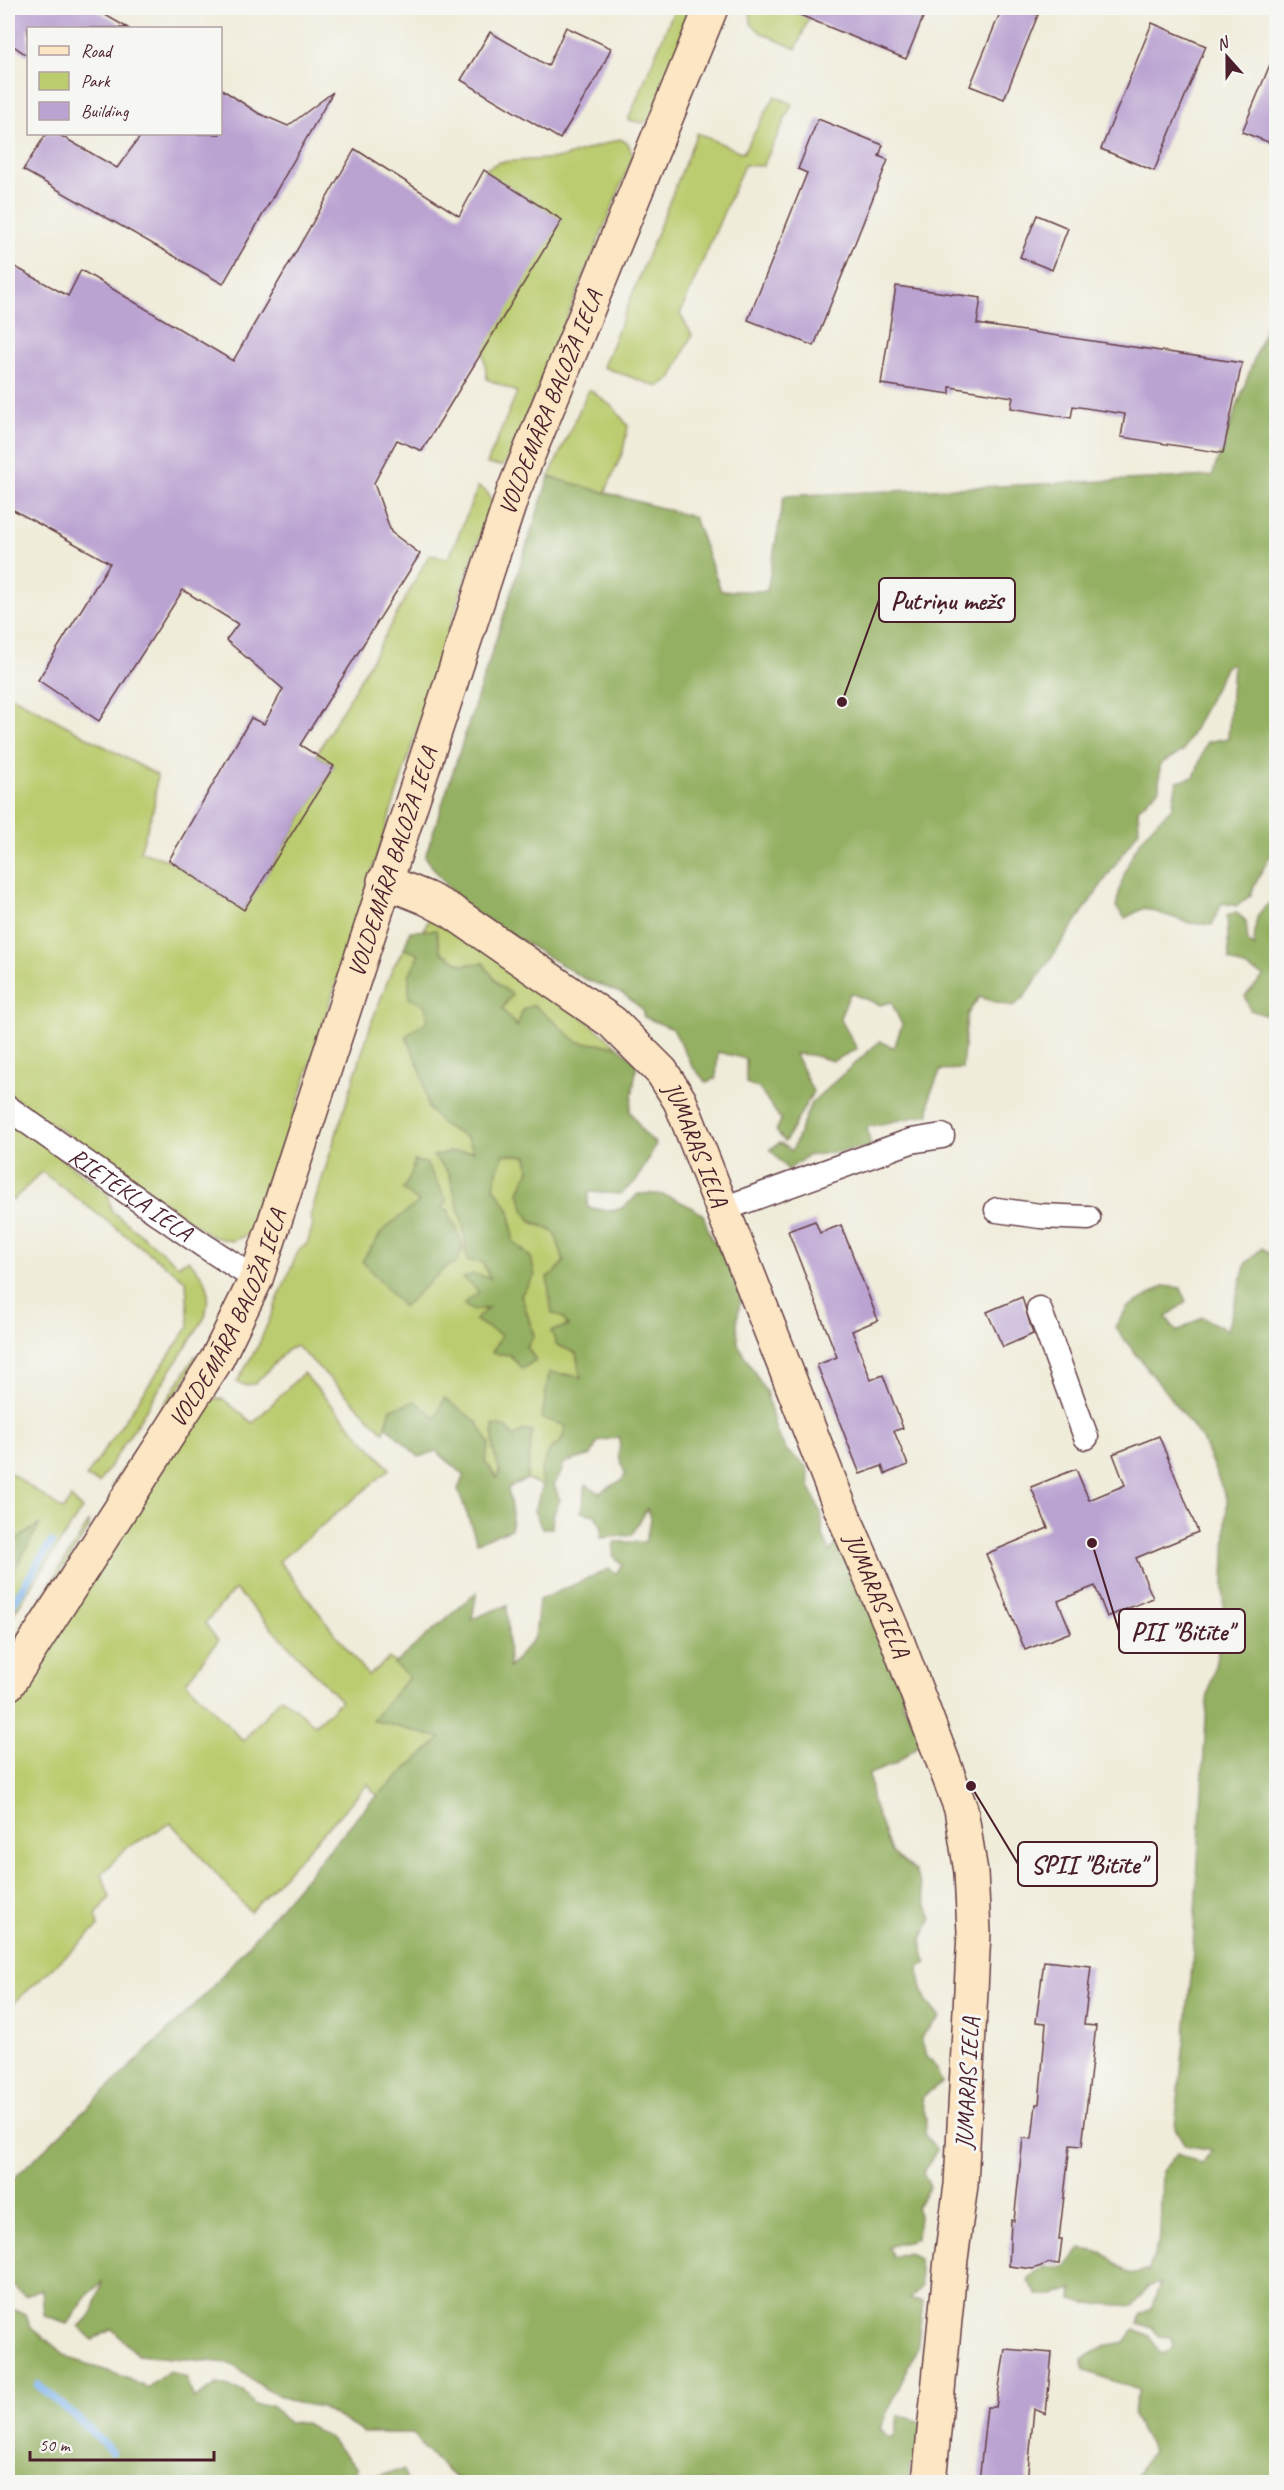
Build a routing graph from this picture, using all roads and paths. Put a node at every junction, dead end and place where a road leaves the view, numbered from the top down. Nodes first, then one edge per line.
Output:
1 (711, 8) edge
2 (384, 881) junction
3 (8, 1108) edge
4 (942, 1136) dead end
5 (723, 1209) junction
6 (997, 1210) dead end
7 (1088, 1218) dead end
8 (256, 1279) junction
9 (1039, 1309) dead end
10 (1086, 1437) dead end
11 (8, 1684) edge
12 (929, 2482) edge

1 - 2 main road, VOLDEMĀRA BALOŽA IELA
2 - 5 main road, JUMARAS IELA
2 - 8 main road, VOLDEMĀRA BALOŽA IELA
3 - 8 street, RIETEKĻA IELA
4 - 5 street
5 - 12 main road, JUMARAS IELA
6 - 7 street
8 - 11 main road, VOLDEMĀRA BALOŽA IELA
9 - 10 street

